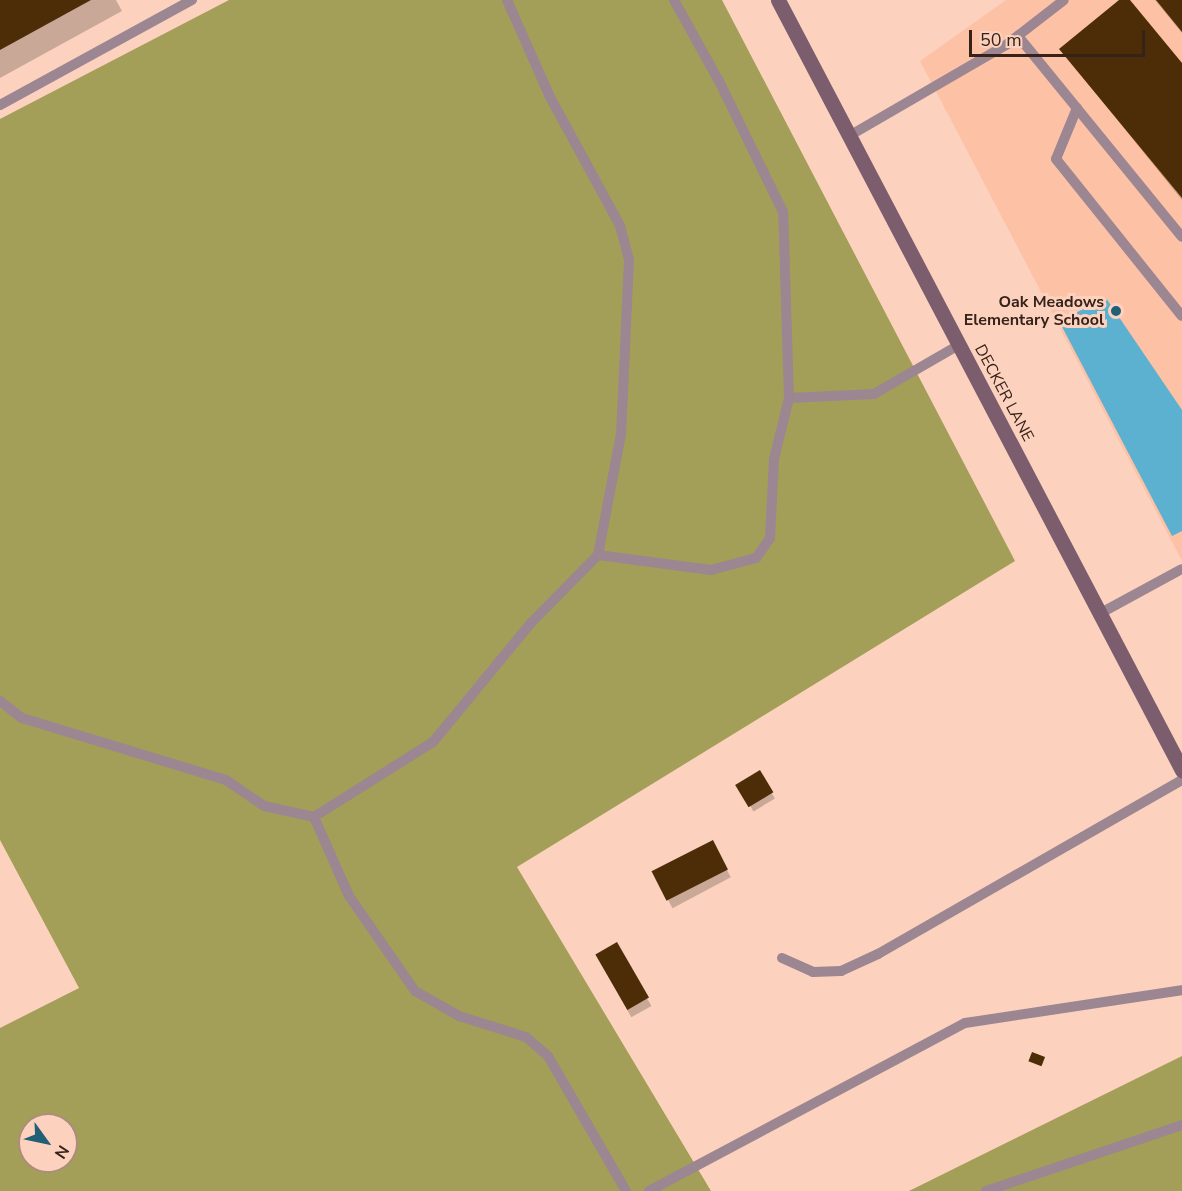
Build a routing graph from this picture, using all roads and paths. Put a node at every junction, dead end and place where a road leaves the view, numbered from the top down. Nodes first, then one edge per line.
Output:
1 (192, 0) edge
2 (507, 0) edge
3 (674, 0) edge
4 (778, 0) edge
5 (1064, 0) edge
6 (1018, 36) junction
7 (0, 105) edge
8 (1077, 108) junction
9 (849, 136) junction
10 (1182, 237) edge
11 (1182, 316) edge
12 (959, 345) junction
13 (789, 398) junction
14 (598, 555) junction
15 (1182, 569) edge
16 (1099, 614) junction
17 (0, 701) edge
18 (1182, 770) edge
19 (1182, 780) edge
20 (314, 818) junction
21 (782, 958) dead end
22 (1182, 990) edge
23 (1182, 1125) edge
24 (626, 1191) edge
25 (649, 1191) edge
26 (986, 1191) edge

1 - 7 lane
2 - 14 lane
3 - 13 lane
4 - 9 main road, DECKER LANE
5 - 6 lane
6 - 8 lane
6 - 9 lane
8 - 10 lane
8 - 11 lane
9 - 12 main road, DECKER LANE
12 - 13 lane
12 - 16 main road, DECKER LANE
13 - 14 lane
14 - 20 lane
15 - 16 lane
16 - 18 main road, DECKER LANE
17 - 20 lane
19 - 21 lane
20 - 24 lane
22 - 25 lane
23 - 26 lane

